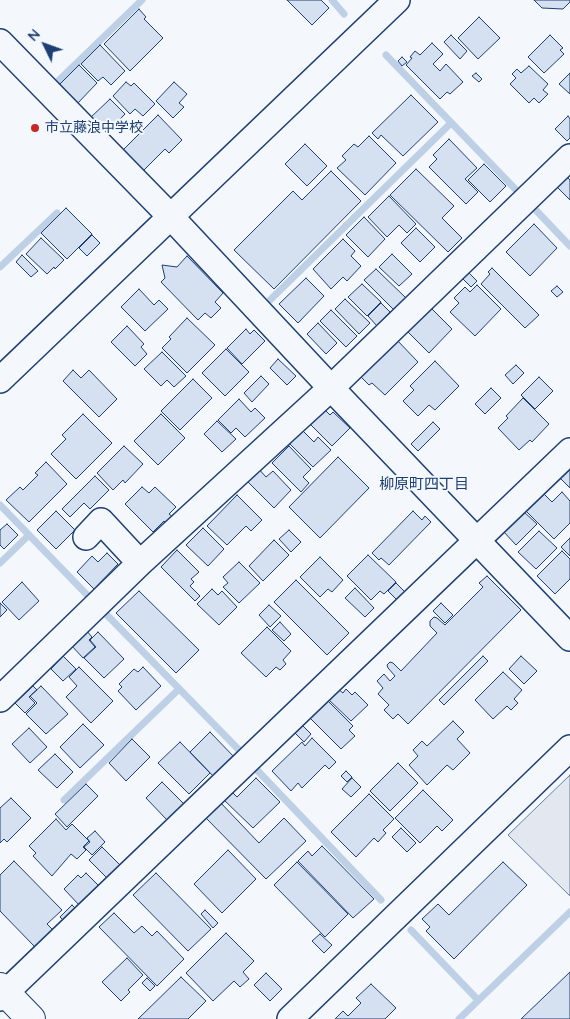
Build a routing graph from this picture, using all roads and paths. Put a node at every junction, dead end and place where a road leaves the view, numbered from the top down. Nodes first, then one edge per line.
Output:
1 (397, 0) edge
2 (0, 42) edge
3 (570, 157) edge
4 (171, 217) junction
5 (0, 380) edge
6 (331, 388) junction
7 (570, 451) edge
8 (86, 537) dead end
9 (477, 540) junction
10 (140, 563) junction
11 (570, 638) edge
12 (0, 699) edge
13 (570, 748) edge
14 (2, 992) edge
15 (31, 1019) edge
16 (290, 1019) edge

1 - 4 street
2 - 4 street
3 - 6 street
4 - 5 street
4 - 6 street
6 - 9 street
6 - 10 street
7 - 9 street
8 - 10 street
9 - 11 street
9 - 14 street
10 - 12 street
13 - 16 street
14 - 15 main road

